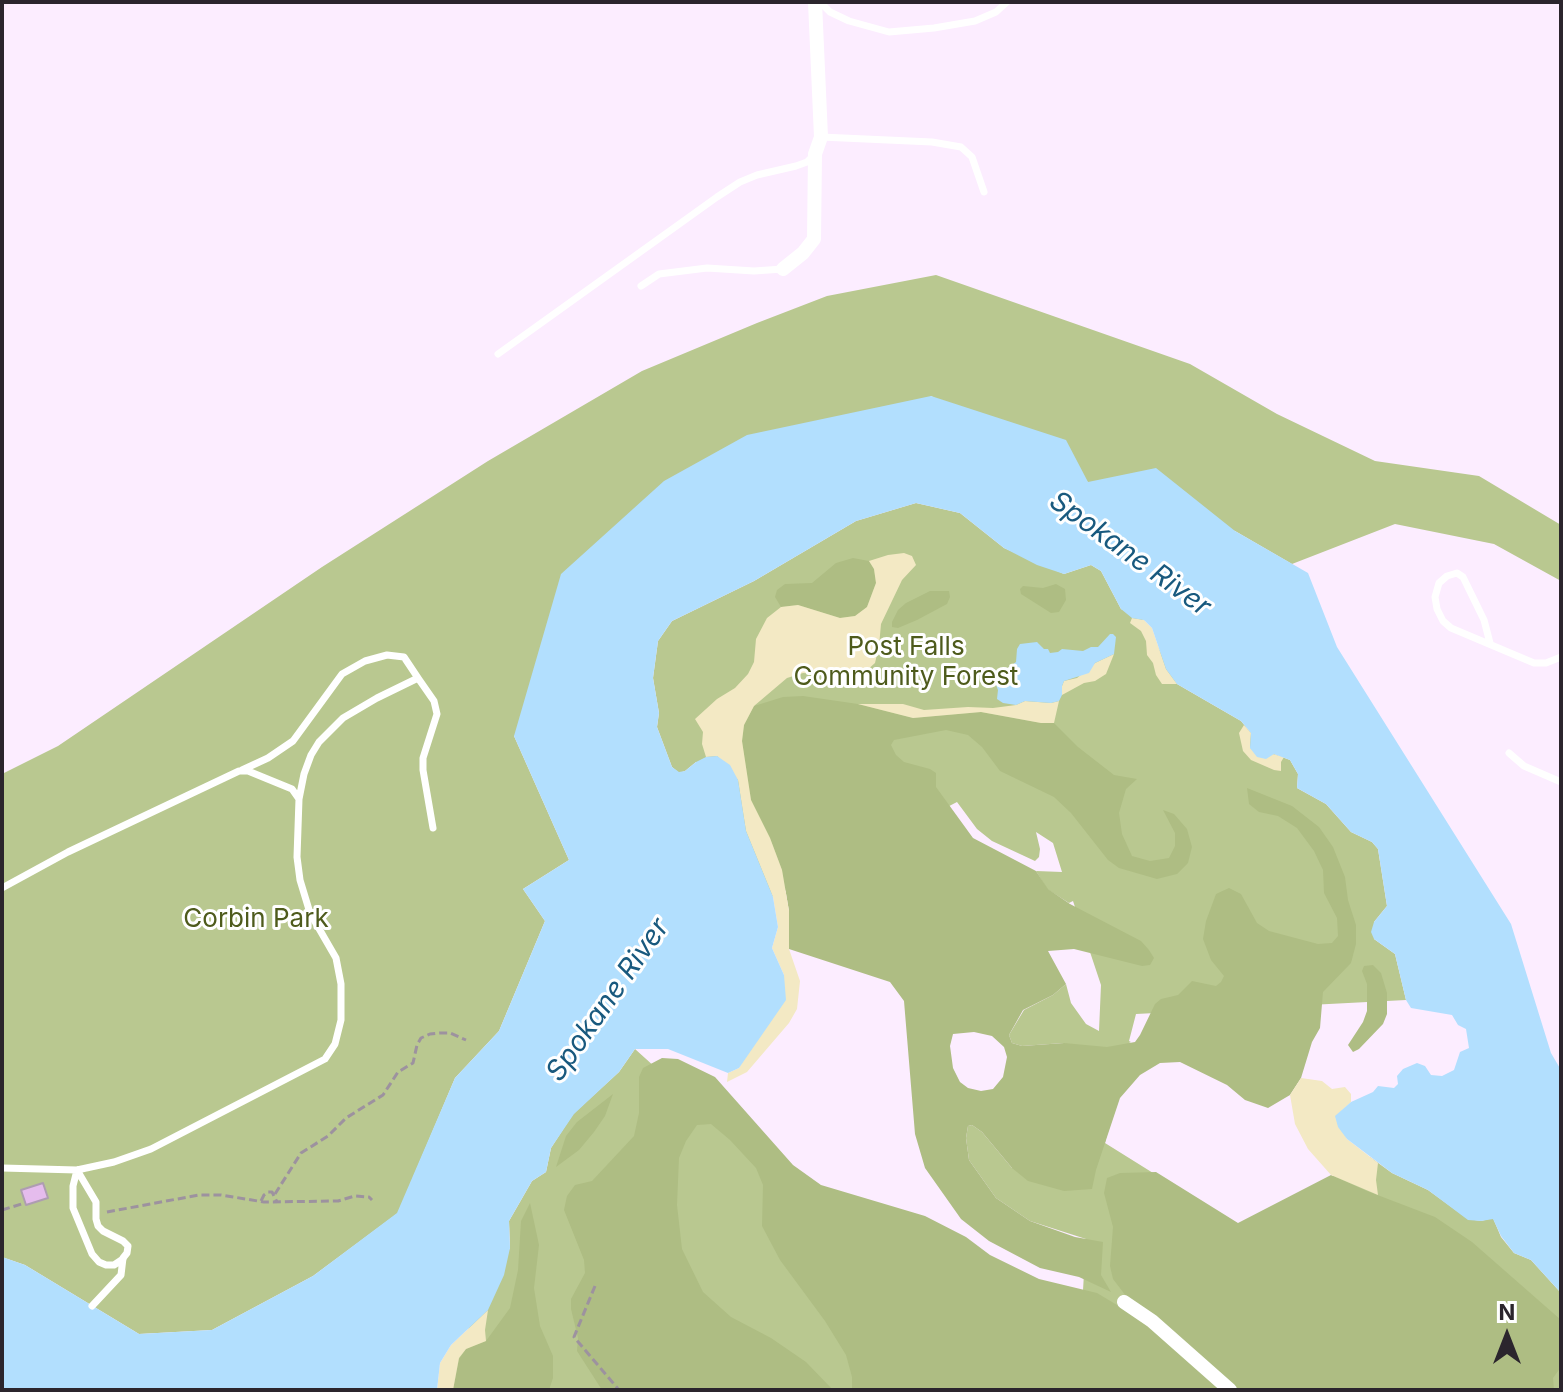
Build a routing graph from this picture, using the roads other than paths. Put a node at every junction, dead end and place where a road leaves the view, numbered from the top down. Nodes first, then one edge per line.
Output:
1 (818, 2) edge
2 (1007, 2) edge
3 (821, 137) junction
4 (815, 154) junction
5 (984, 192) dead end
6 (783, 269) joint
7 (641, 286) dead end
8 (498, 354) dead end
9 (1490, 643) junction
10 (1561, 657) edge
11 (418, 678) junction
12 (1509, 753) dead end
13 (239, 771) junction
14 (1561, 782) edge
15 (299, 799) junction
16 (433, 828) dead end
17 (2, 888) edge
18 (2, 1168) edge
19 (77, 1170) junction
20 (96, 1218) junction
21 (82, 1226) junction
22 (123, 1258) junction
23 (1124, 1302) dead end
24 (92, 1306) dead end
25 (1230, 1390) edge

1 - 2 lane
1 - 3 street
3 - 4 street
3 - 5 lane
4 - 6 street
4 - 8 lane
6 - 7 lane
9 - 9 lane
9 - 10 lane
11 - 13 lane
11 - 15 lane
11 - 16 lane
12 - 14 lane
13 - 15 lane
13 - 17 lane
15 - 19 lane
18 - 19 lane
19 - 20 lane
19 - 21 lane
20 - 21 lane
20 - 22 lane
21 - 22 lane
22 - 24 lane
23 - 25 street

